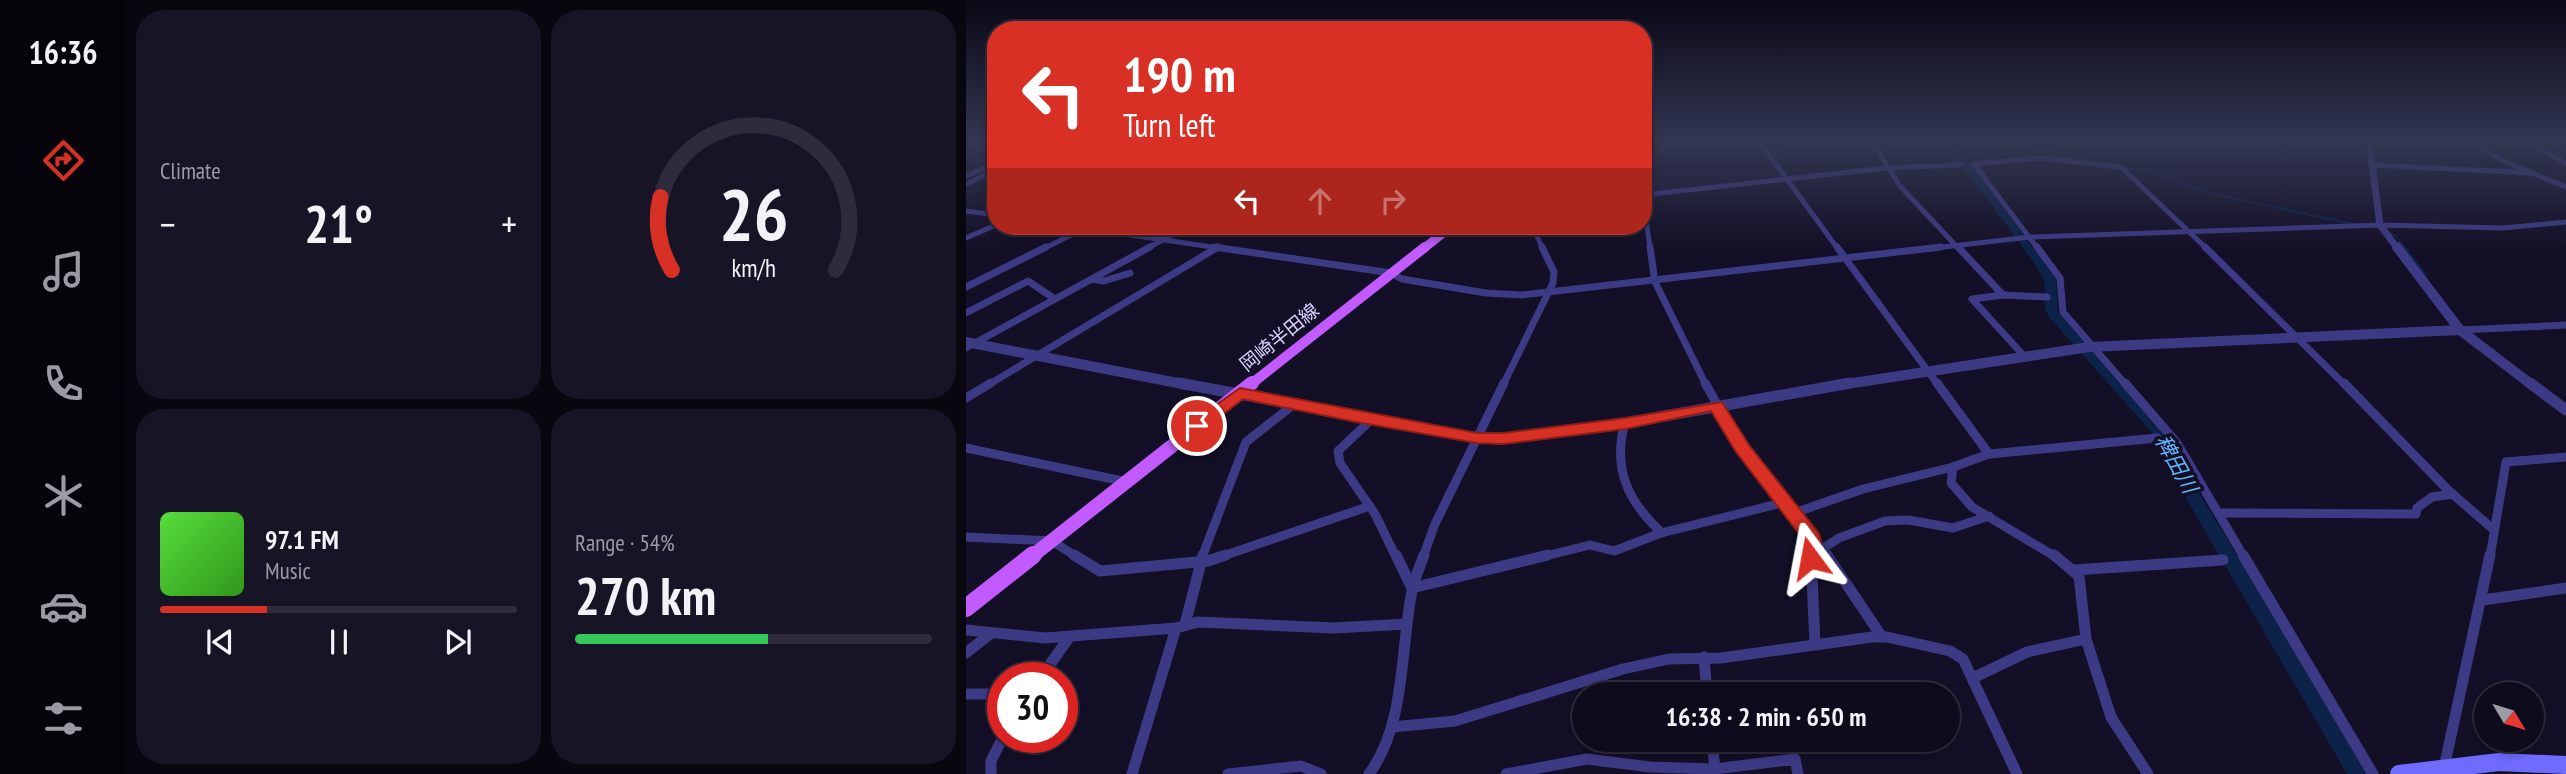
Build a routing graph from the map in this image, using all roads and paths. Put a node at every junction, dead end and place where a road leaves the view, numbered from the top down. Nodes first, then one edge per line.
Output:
1 (1801, 177) edge
2 (1894, 177) edge
3 (1984, 177) edge
4 (2132, 177) edge
5 (2374, 177) edge
6 (2543, 177) edge
7 (1784, 179) junction
8 (2566, 187) edge
9 (1652, 194) edge
10 (966, 211) edge
11 (987, 214) edge
12 (2566, 222) edge
13 (2380, 225) junction
14 (987, 229) edge
15 (2188, 231) junction
16 (1071, 235) edge
17 (1138, 235) edge
18 (1171, 235) edge
19 (1440, 235) edge
20 (1536, 235) edge
21 (1649, 235) edge
22 (2028, 237) junction
23 (966, 238) edge
24 (1164, 239) junction
25 (1954, 244) junction
26 (1218, 247) junction
27 (1844, 257) junction
28 (1130, 273) dead end
29 (1391, 273) junction
30 (1091, 279) junction
31 (1655, 282) junction
32 (966, 287) edge
33 (1548, 293) junction
34 (2003, 295) junction
35 (2047, 296) dead end
36 (1055, 299) junction
37 (966, 313) edge
38 (2566, 326) edge
39 (2460, 330) junction
40 (2299, 337) junction
41 (969, 345) edge
42 (2089, 347) junction
43 (1036, 356) junction
44 (2024, 356) junction
45 (1928, 369) junction
46 (1240, 393) junction
47 (966, 398) edge
48 (1293, 405) junction
49 (1716, 405) junction
50 (2566, 410) edge
51 (1371, 420) junction
52 (1625, 423) junction
53 (1477, 438) junction
54 (2157, 438) dead end
55 (966, 448) edge
56 (1989, 454) junction
57 (2566, 457) edge
58 (1953, 467) junction
59 (1126, 482) junction
60 (2453, 494) junction
61 (1786, 502) junction
62 (1370, 506) junction
63 (1794, 513) junction
64 (2219, 513) junction
65 (1989, 516) junction
66 (2494, 530) junction
67 (1662, 533) junction
68 (966, 537) edge
69 (1811, 537) junction
70 (1052, 541) junction
71 (1822, 549) junction
72 (2223, 560) dead end
73 (1200, 563) junction
74 (2074, 570) junction
75 (1412, 587) junction
76 (2566, 588) edge
77 (2483, 600) junction
78 (966, 608) edge
79 (1408, 624) junction
80 (1180, 626) junction
81 (966, 630) edge
82 (989, 635) junction
83 (1882, 637) junction
84 (1068, 639) junction
85 (2086, 639) junction
86 (1815, 644) junction
87 (966, 653) edge
88 (1704, 657) junction
89 (1052, 662) edge
90 (1973, 678) junction
91 (1706, 682) edge
92 (966, 694) edge
93 (987, 694) edge
94 (1392, 727) junction
95 (1713, 752) edge
96 (995, 753) edge
97 (2566, 765) edge
98 (2444, 768) junction
99 (1715, 769) junction
100 (1676, 770) edge
101 (991, 774) edge
102 (1132, 774) edge
103 (1228, 774) edge
104 (1321, 774) edge
105 (1369, 774) edge
106 (1506, 774) edge
107 (1798, 774) edge
108 (2017, 774) edge
109 (2148, 774) edge
110 (2374, 774) edge
111 (2399, 774) edge

1 - 7 street
2 - 25 street
3 - 22 street
4 - 15 street
5 - 13 street
6 - 8 street
7 - 9 street
7 - 27 street
10 - 11 street
12 - 13 street
13 - 15 street
13 - 39 street
14 - 23 street
15 - 22 street
15 - 40 street
16 - 32 street
17 - 24 street
18 - 24 street
19 - 29 main road, 岡崎半田線
20 - 33 street
21 - 31 street
22 - 25 street
22 - 42 street
24 - 26 street
24 - 30 street
25 - 27 street
25 - 34 street
26 - 29 street
26 - 43 street
27 - 31 street
27 - 45 street
28 - 30 street
29 - 33 street
29 - 46 main road, 岡崎半田線
30 - 36 street
31 - 33 street
31 - 49 street
33 - 53 street
34 - 35 street
34 - 44 street
36 - 37 street
36 - 41 street
38 - 39 street
39 - 40 street
39 - 50 street
40 - 42 street
40 - 60 street
41 - 43 street
42 - 44 street
42 - 64 street
43 - 46 street
43 - 47 street
44 - 45 street
45 - 49 street
45 - 56 street
46 - 48 street
46 - 59 main road, 岡崎半田線
48 - 51 street
48 - 73 street
49 - 52 street
49 - 61 street
51 - 53 street
51 - 62 street
52 - 53 street
52 - 67 street
53 - 75 street
54 - 56 street
55 - 59 street
56 - 58 street
57 - 66 street
58 - 63 street
58 - 65 street
59 - 70 main road, 岡崎半田線
60 - 64 street
60 - 66 street
61 - 63 street
61 - 67 street
62 - 73 street
62 - 75 street
63 - 69 street
64 - 110 street
65 - 71 street
65 - 74 street
66 - 77 street
67 - 75 street
68 - 70 street
69 - 71 street
69 - 86 street
70 - 73 street
70 - 78 main road, 岡崎半田線
71 - 83 street
72 - 74 street
73 - 80 street
74 - 85 street
75 - 79 street
76 - 77 street
77 - 98 street
79 - 80 street
79 - 94 street
80 - 84 street
80 - 102 street
81 - 82 street
82 - 84 street
82 - 87 street
83 - 86 street
83 - 90 street
84 - 89 street
85 - 90 street
85 - 109 street
86 - 88 street
88 - 91 street
88 - 94 street
90 - 108 street
92 - 93 street
94 - 105 street
95 - 99 street
96 - 101 street
97 - 98 main road
98 - 111 main road
99 - 100 street
99 - 107 street
100 - 106 street
103 - 104 street

